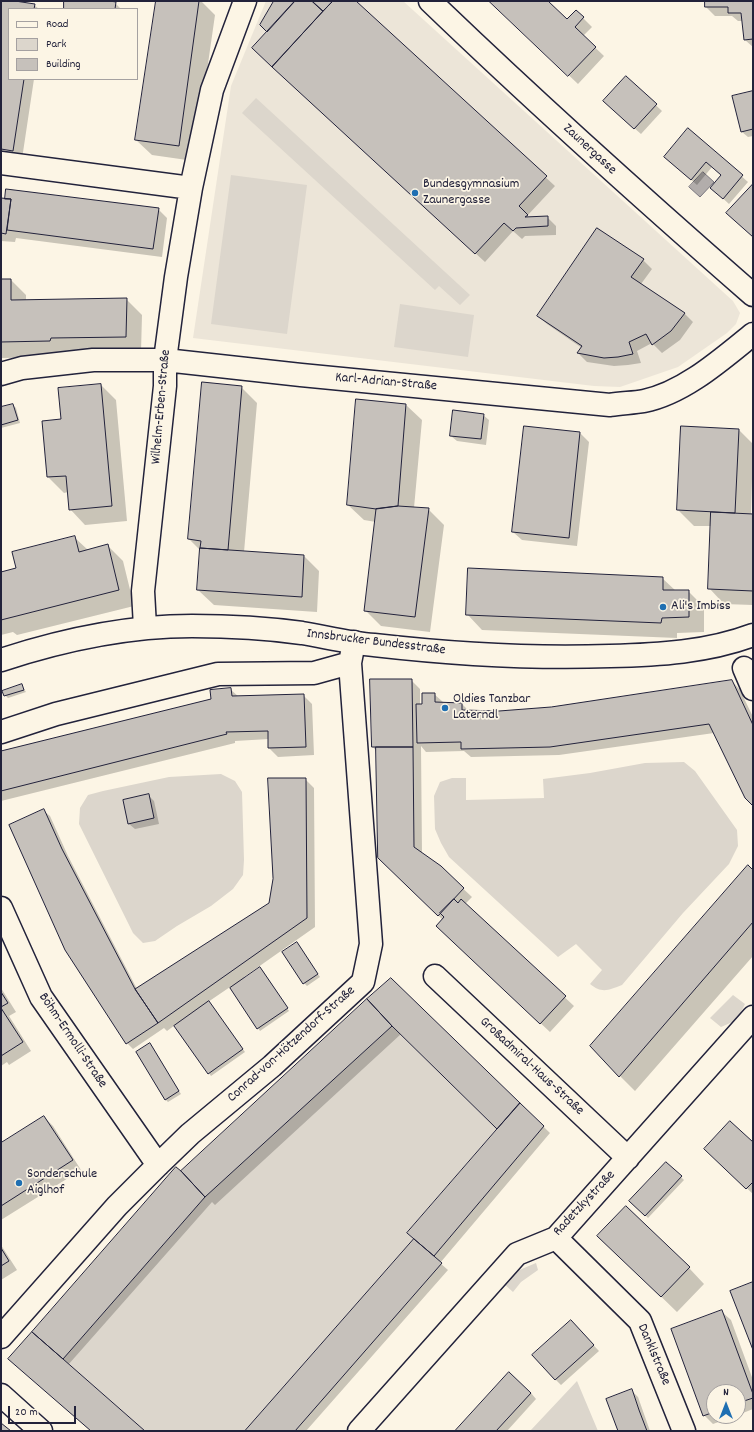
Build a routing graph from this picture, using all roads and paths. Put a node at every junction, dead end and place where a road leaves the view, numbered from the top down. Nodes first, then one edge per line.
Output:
1 (245, 1) edge
2 (430, 1) edge
3 (1, 163) edge
4 (190, 188) junction
5 (753, 295) edge
6 (753, 334) edge
7 (165, 360) junction
8 (1, 374) edge
9 (145, 627) junction
10 (753, 635) edge
11 (352, 652) junction
12 (1, 660) edge
13 (744, 668) dead end
14 (753, 689) edge
15 (1, 732) edge
16 (1, 908) edge
17 (435, 976) dead end
18 (750, 1027) edge
19 (628, 1158) junction
20 (158, 1165) junction
21 (556, 1238) junction
22 (1, 1337) edge
23 (1, 1395) edge
24 (41, 1431) edge
25 (359, 1431) edge
26 (684, 1431) edge

1 - 4 street, Wilhelm-Erben-Straße
2 - 5 street, Zaunergasse
3 - 4 street
4 - 7 street, Wilhelm-Erben-Straße
6 - 7 street, Karl-Adrian-Straße
7 - 8 street, Karl-Adrian-Straße
7 - 9 street, Wilhelm-Erben-Straße
9 - 11 street, Innsbrucker Bundesstraße
9 - 12 street, Innsbrucker Bundesstraße
10 - 11 street, Innsbrucker Bundesstraße
11 - 15 street, Innsbrucker Bundesstraße
11 - 20 street, Conrad-von-Hötzendorf-Straße
13 - 14 street
16 - 20 street, Böhm-Ermolli-Straße
17 - 19 street, Großadmiral-Haus-Straße
18 - 19 street, Radetzkystraße
19 - 21 street, Radetzkystraße
20 - 22 street, Conrad-von-Hötzendorf-Straße
21 - 25 street, Radetzkystraße
21 - 26 street, Danklstraße
23 - 24 street

